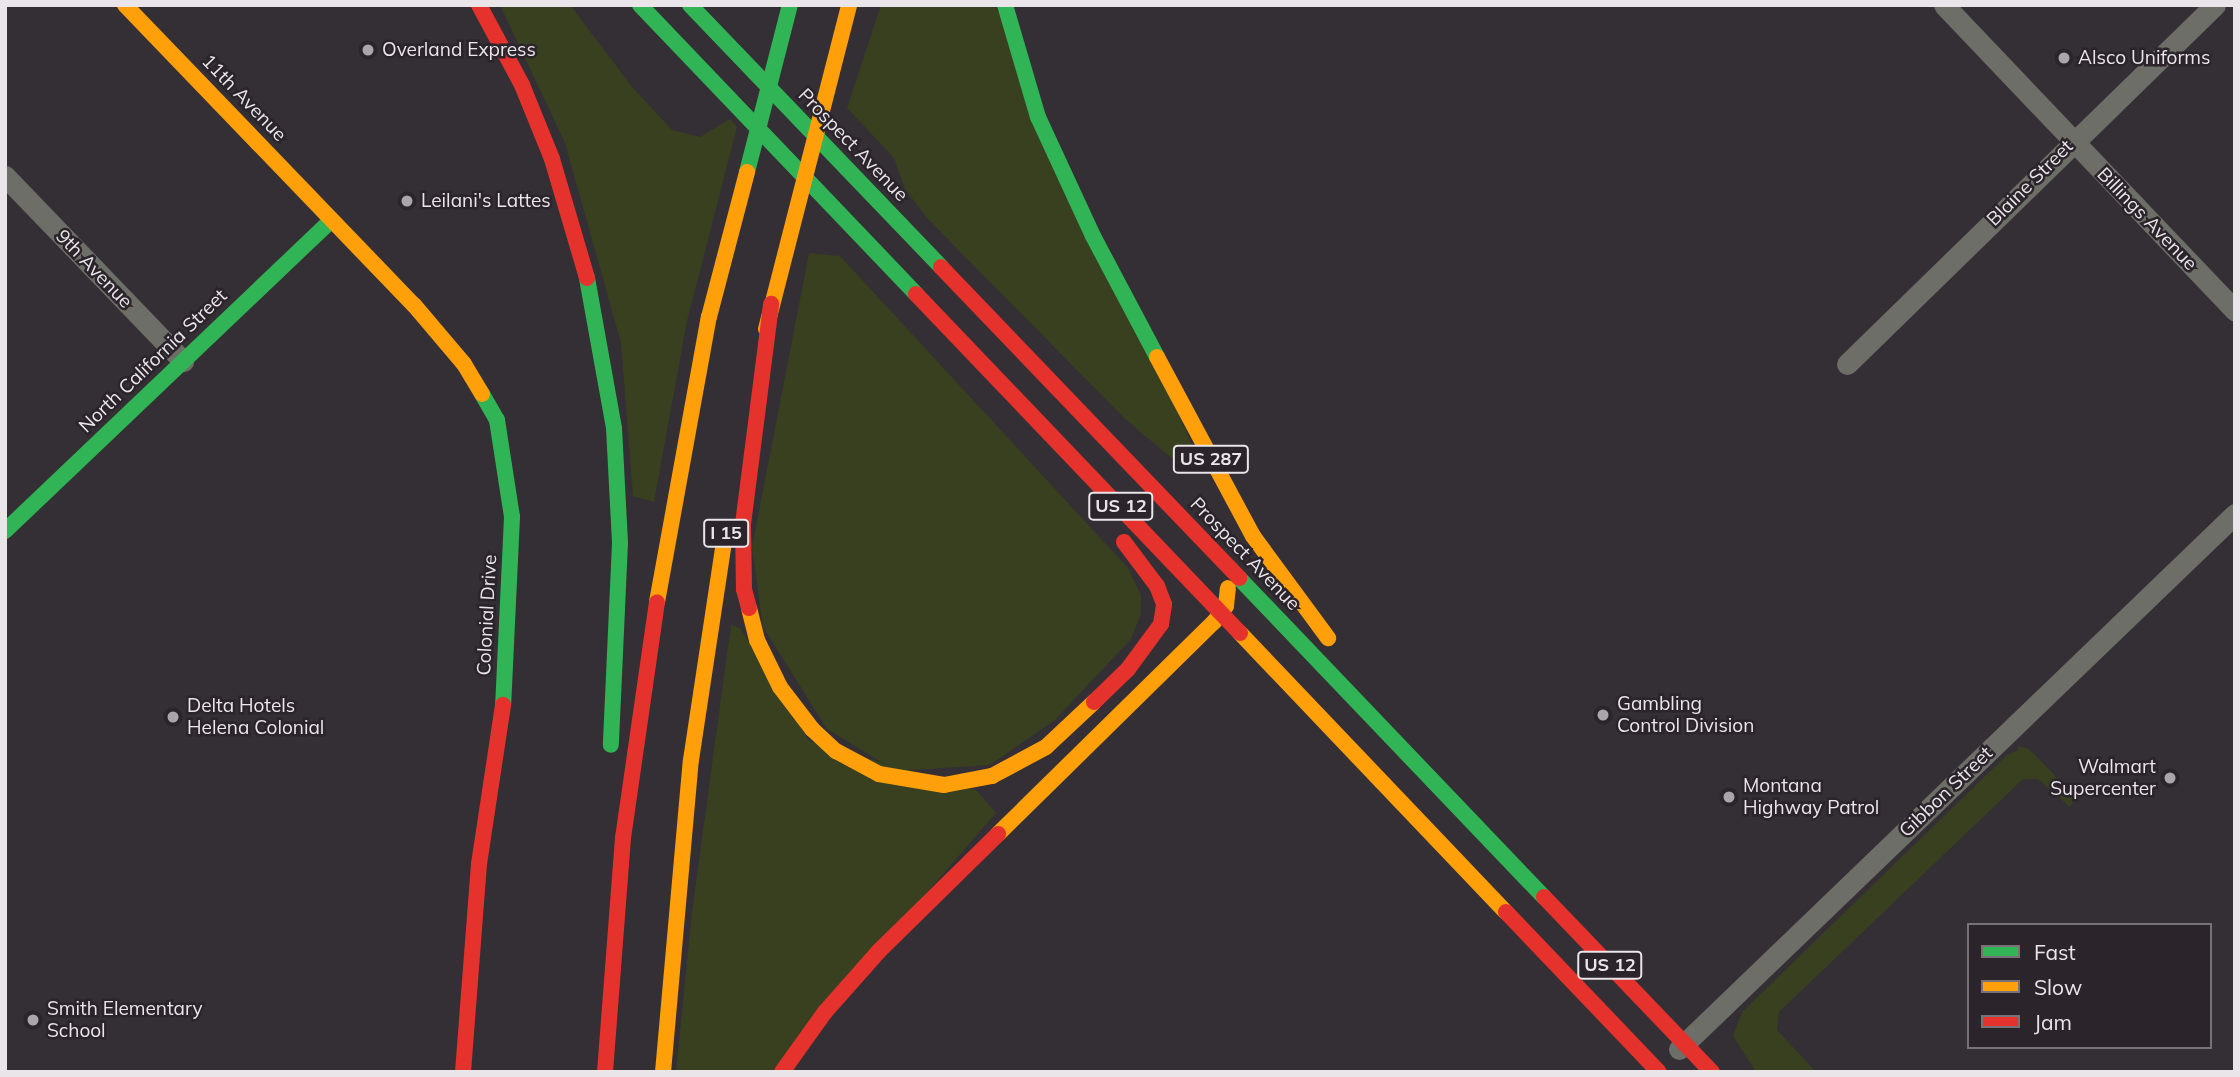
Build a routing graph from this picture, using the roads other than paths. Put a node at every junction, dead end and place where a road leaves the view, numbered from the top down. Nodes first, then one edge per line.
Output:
1 (125, 5) edge
2 (479, 5) edge
3 (490, 5) edge
4 (640, 5) edge
5 (690, 5) edge
6 (790, 5) edge
7 (849, 5) edge
8 (1005, 5) edge
9 (1944, 5) edge
10 (2215, 5) edge
11 (522, 85) junction
12 (2072, 141) junction
13 (5, 176) edge
14 (330, 221) junction
15 (917, 293) junction
16 (771, 304) junction
17 (2235, 311) edge
18 (183, 361) junction
19 (1847, 364) dead end
20 (990, 397) dead end
21 (2235, 514) edge
22 (5, 531) edge
23 (1113, 531) dead end
24 (1212, 549) junction
25 (1222, 612) junction
26 (1339, 650) dead end
27 (1408, 728) dead end
28 (610, 763) dead end
29 (613, 787) dead end
30 (623, 838) junction
31 (1508, 859) junction
32 (1685, 1044) junction
33 (1658, 1071) edge
34 (463, 1072) edge
35 (605, 1072) edge
36 (663, 1072) edge
37 (782, 1072) edge
38 (1712, 1072) edge

1 - 14 main road, 11th Avenue
2 - 11 main road
3 - 11 main road
4 - 15 main road
5 - 24 main road, Prospect Avenue
6 - 30 main road
7 - 16 main road, I 15
8 - 26 main road, US 287
9 - 12 street, Billings Avenue
10 - 12 street, Blaine Street
11 - 28 main road
12 - 17 street, Billings Avenue
12 - 19 street, Blaine Street
13 - 18 street, 9th Avenue
14 - 18 main road, North California Street
14 - 34 main road, Colonial Drive
15 - 20 main road
15 - 25 main road, US 12
16 - 23 main road
16 - 36 main road, I 15
18 - 22 main road, North California Street
21 - 32 street, Gibbon Street
24 - 25 main road
24 - 31 main road, Prospect Avenue / US 12
25 - 33 main road, US 12
25 - 37 main road
27 - 31 main road
29 - 30 main road
30 - 35 main road
31 - 32 main road, Prospect Avenue / US 12
32 - 33 street, Gibbon Street
32 - 38 main road, Prospect Avenue / US 12

